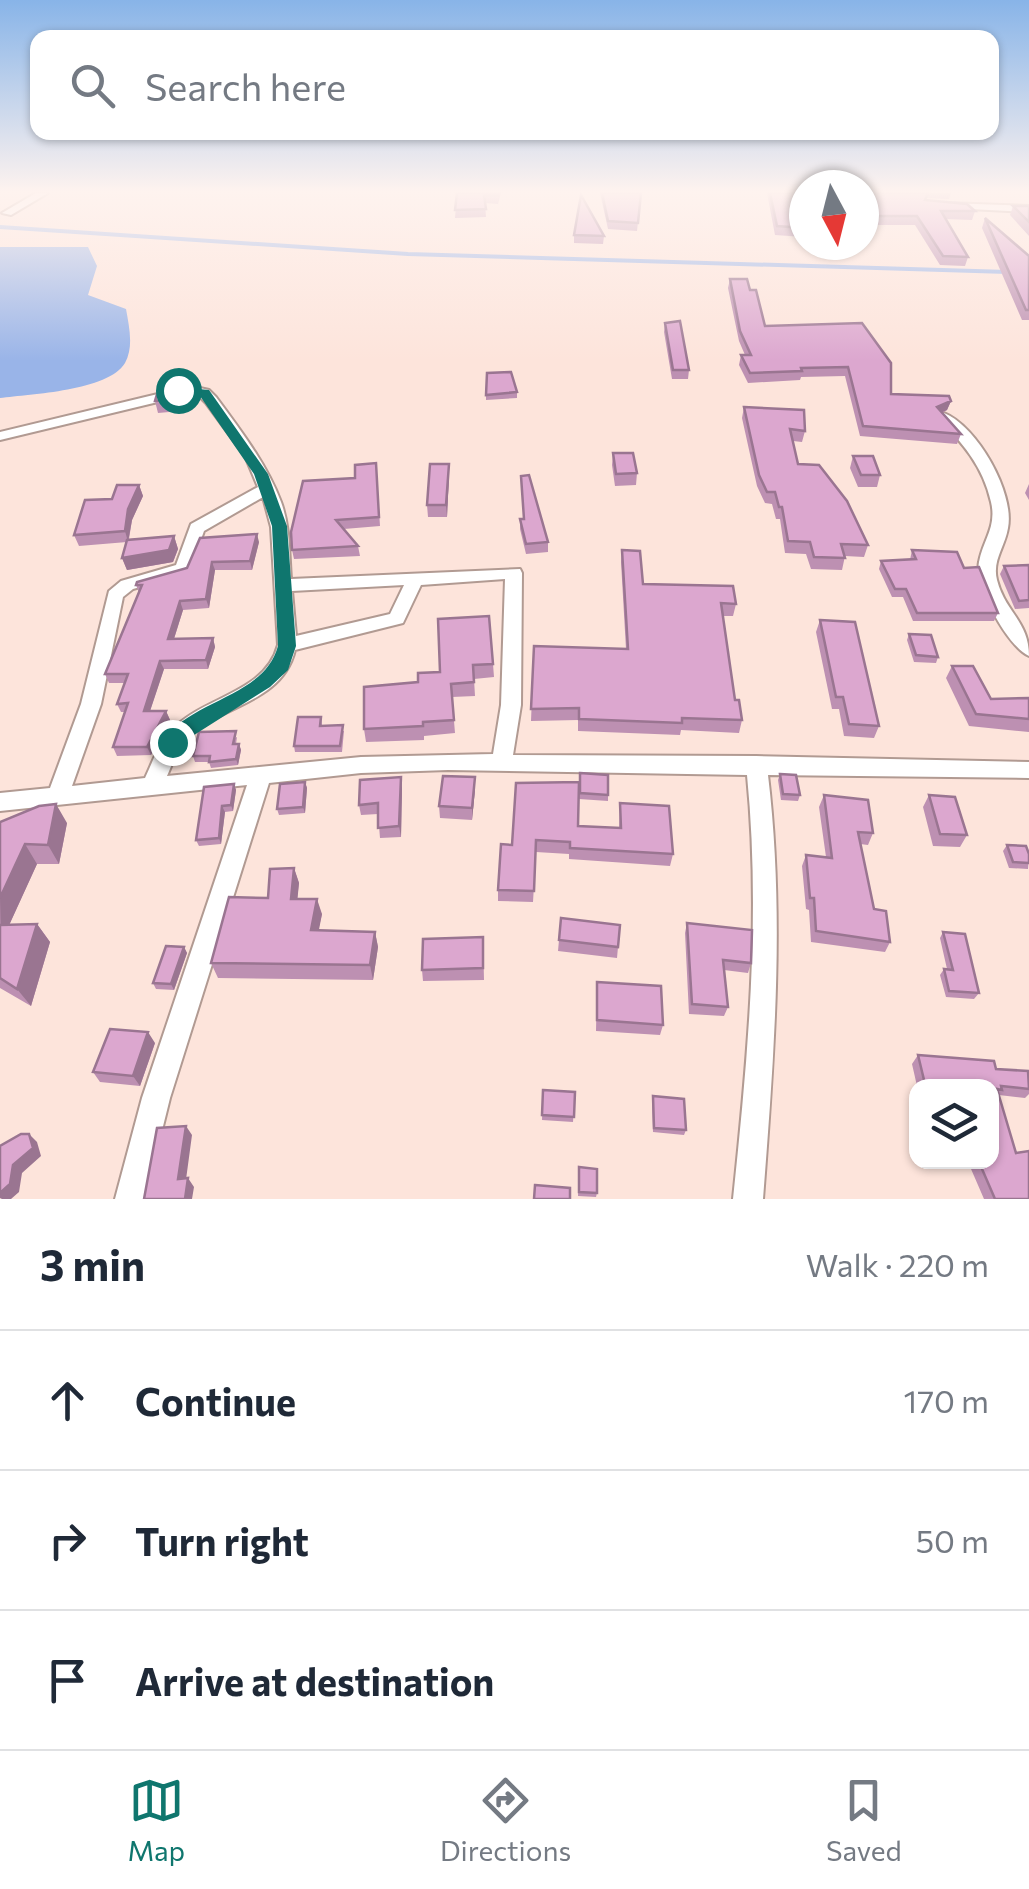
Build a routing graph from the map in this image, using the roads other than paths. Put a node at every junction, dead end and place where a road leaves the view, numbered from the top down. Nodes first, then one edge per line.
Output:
1 (944, 417) edge
2 (0, 436) edge
3 (267, 488) junction
4 (414, 581) junction
5 (283, 586) junction
6 (287, 646) junction
7 (1029, 649) edge
8 (502, 762) junction
9 (756, 764) junction
10 (1029, 770) edge
11 (261, 775) junction
12 (153, 785) junction
13 (58, 794) junction
14 (0, 802) edge
15 (130, 1199) edge
16 (748, 1199) edge

1 - 7 street
2 - 3 street
3 - 5 street
3 - 13 street
4 - 5 street
4 - 6 street
4 - 8 street
5 - 6 street
6 - 12 street
8 - 9 street
8 - 11 street
9 - 10 street
9 - 16 street
11 - 12 street
11 - 15 street
12 - 13 street
13 - 14 street

